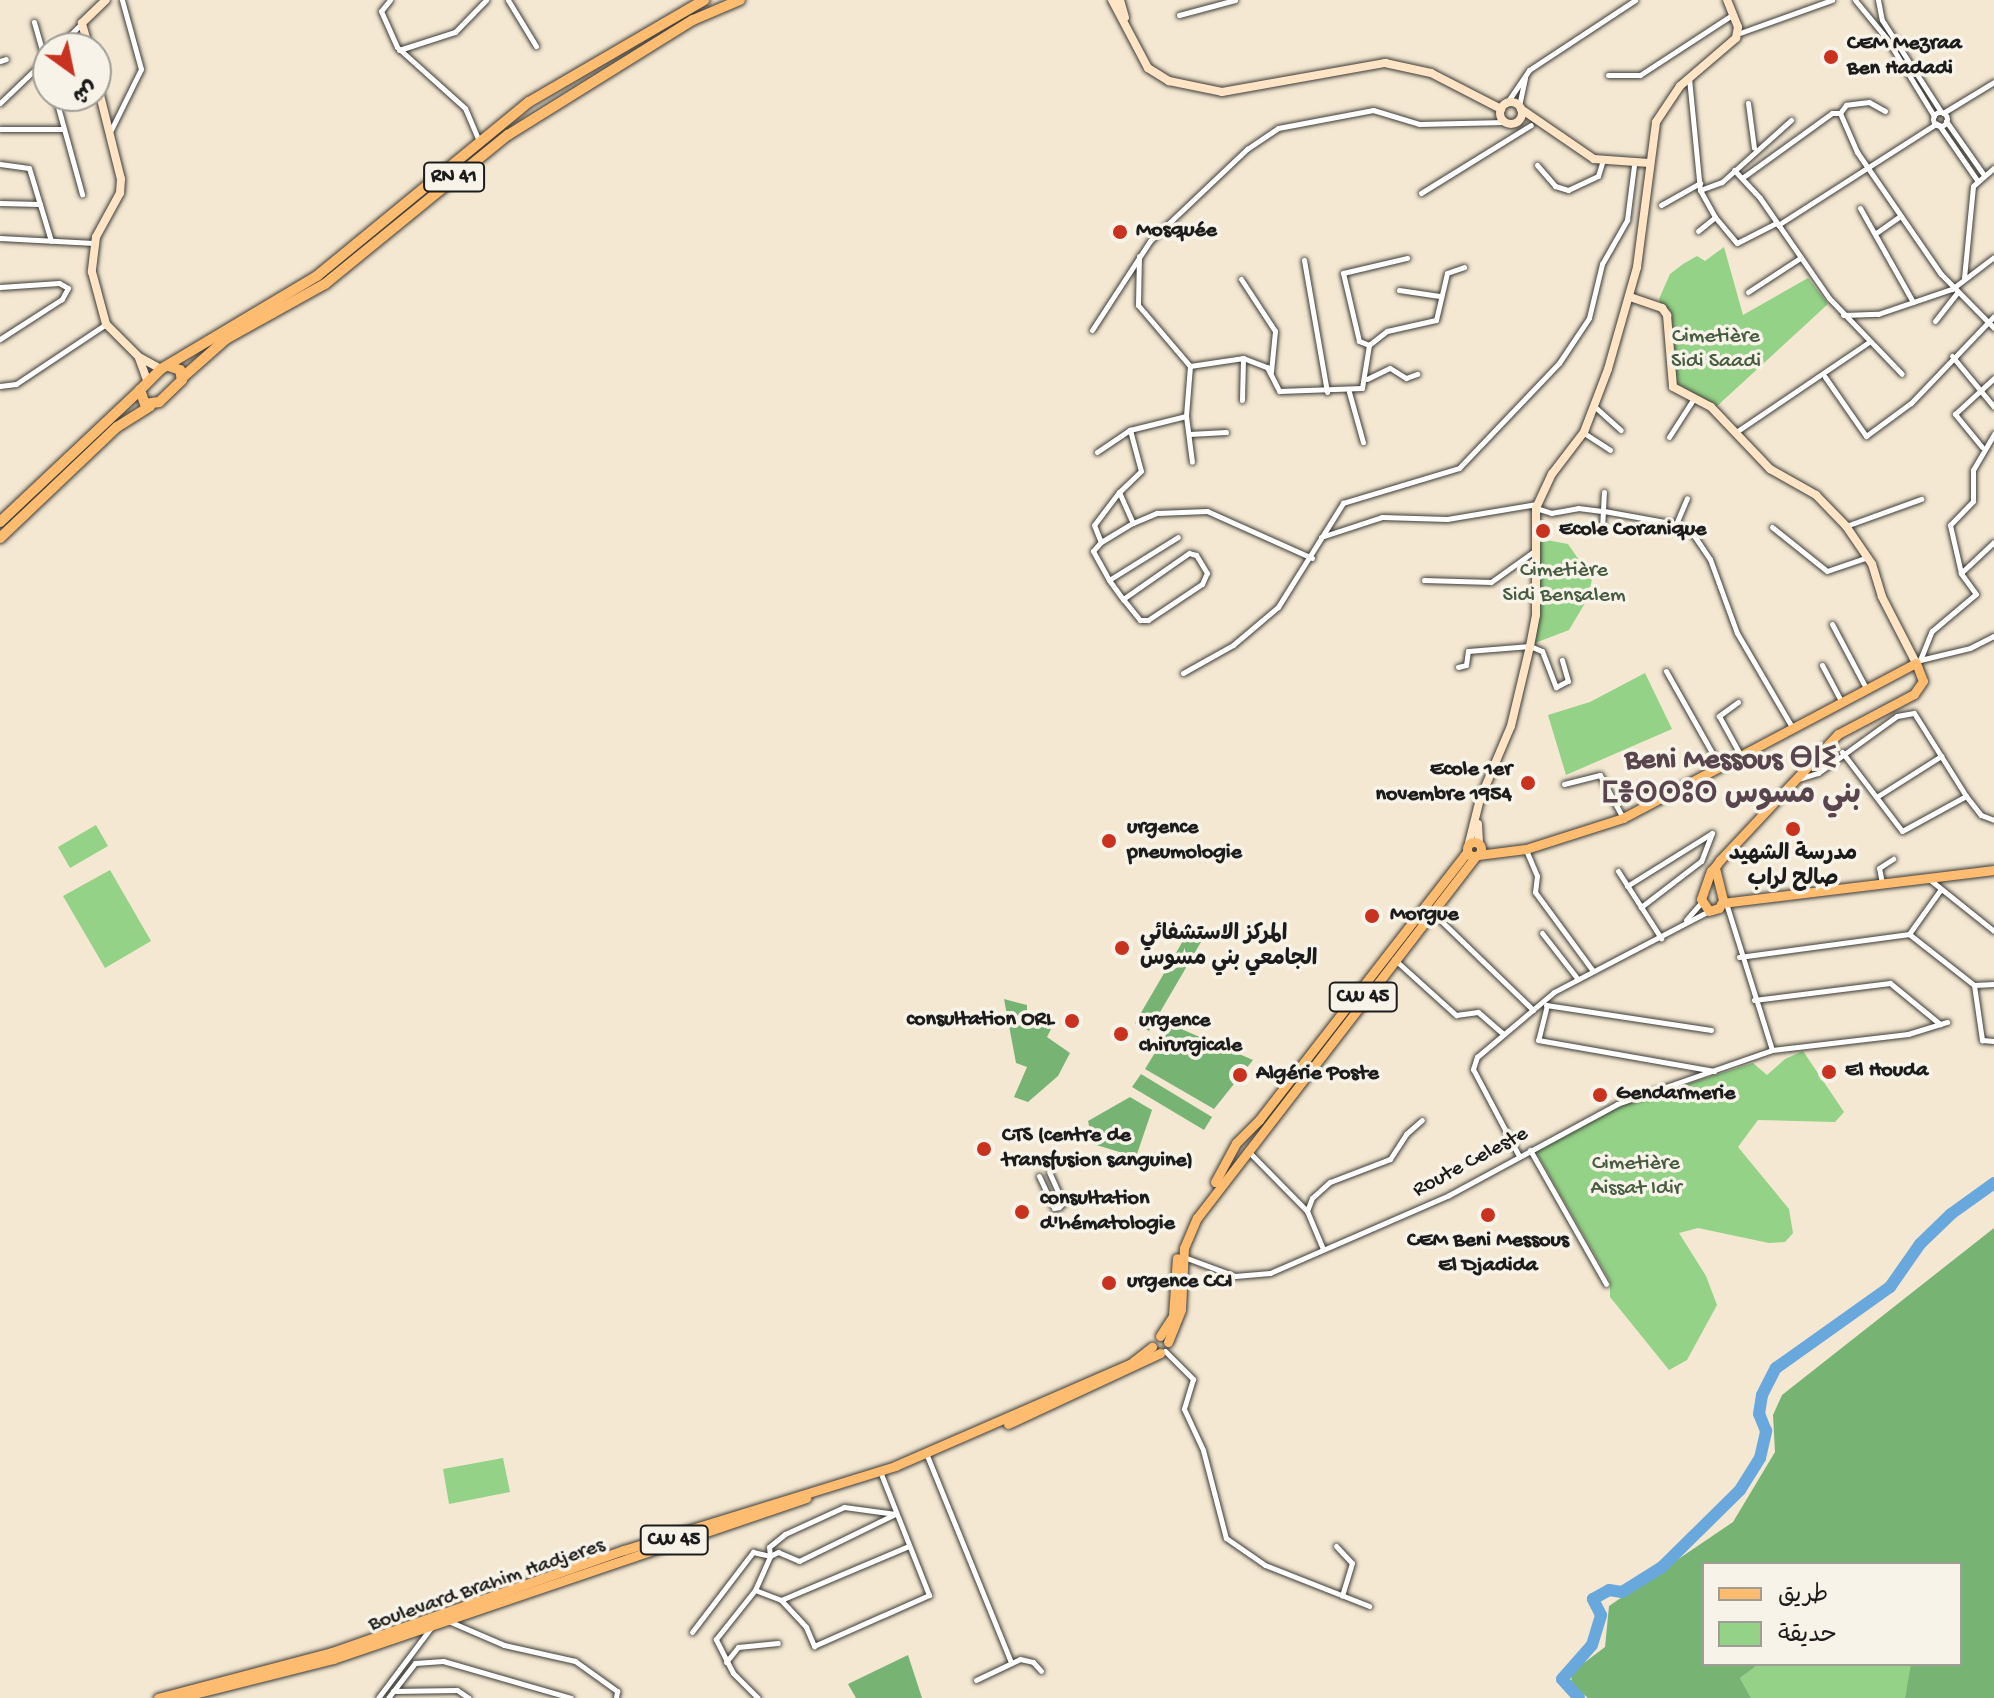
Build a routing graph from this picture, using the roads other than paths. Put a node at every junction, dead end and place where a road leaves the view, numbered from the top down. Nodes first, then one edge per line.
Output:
1 (106, 0) edge
2 (122, 0) edge
3 (390, 0) edge
4 (486, 0) edge
5 (508, 0) edge
6 (704, 0) edge
7 (740, 0) edge
8 (1112, 0) edge
9 (1120, 0) edge
10 (1235, 0) edge
11 (1635, 0) edge
12 (1727, 0) edge
13 (1832, 0) edge
14 (1855, 0) edge
15 (1878, 0) edge
16 (1179, 15) dead end
17 (1733, 15) junction
18 (34, 22) dead end
19 (82, 23) junction
20 (38, 32) edge
21 (73, 32) edge
22 (85, 32) edge
23 (1129, 33) junction
24 (1737, 34) junction
25 (536, 46) dead end
26 (399, 50) junction
27 (596, 59) junction
28 (1529, 70) junction
29 (32, 73) edge
30 (1608, 75) dead end
31 (1689, 77) junction
32 (1994, 82) edge
33 (0, 103) edge
34 (1748, 103) dead end
35 (1506, 105) junction
36 (1520, 107) junction
37 (1885, 111) dead end
38 (59, 112) edge
39 (106, 112) edge
40 (1840, 113) junction
41 (1944, 116) junction
42 (1791, 120) dead end
43 (1936, 121) junction
44 (1510, 123) junction
45 (1531, 125) junction
46 (1543, 127) junction
47 (0, 129) edge
48 (63, 129) junction
49 (111, 130) junction
50 (508, 135) junction
51 (479, 142) junction
52 (1754, 148) junction
53 (1602, 163) junction
54 (1649, 163) junction
55 (0, 164) edge
56 (1537, 165) dead end
57 (1634, 165) junction
58 (1866, 167) junction
59 (1994, 168) edge
60 (1734, 170) junction
61 (1984, 175) junction
62 (1742, 178) junction
63 (1977, 180) junction
64 (1700, 187) junction
65 (1421, 193) dead end
66 (82, 194) dead end
67 (0, 203) edge
68 (40, 204) junction
69 (1661, 205) dead end
70 (1860, 208) dead end
71 (1900, 216) junction
72 (1715, 217) junction
73 (1777, 224) junction
74 (1698, 231) dead end
75 (1876, 233) junction
76 (0, 238) edge
77 (51, 241) junction
78 (94, 243) junction
79 (1139, 256) junction
80 (1994, 257) edge
81 (1407, 258) dead end
82 (1800, 258) junction
83 (1304, 260) dead end
84 (1464, 267) dead end
85 (1241, 279) dead end
86 (1964, 279) junction
87 (0, 287) edge
88 (1399, 290) dead end
89 (1955, 291) junction
90 (1748, 292) dead end
91 (1440, 296) junction
92 (1630, 297) junction
93 (1913, 302) junction
94 (1843, 315) junction
95 (1994, 316) edge
96 (1935, 321) dead end
97 (1988, 322) junction
98 (106, 324) junction
99 (1994, 328) edge
100 (1092, 330) dead end
101 (0, 339) edge
102 (1869, 342) junction
103 (1369, 345) junction
104 (1952, 356) junction
105 (139, 357) junction
106 (1243, 358) junction
107 (1190, 366) junction
108 (165, 367) junction
109 (1271, 373) junction
110 (1417, 374) dead end
111 (1902, 374) dead end
112 (183, 377) junction
113 (1825, 377) junction
114 (1994, 378) edge
115 (147, 380) junction
116 (1366, 380) junction
117 (0, 387) edge
118 (140, 390) junction
119 (1981, 390) junction
120 (1327, 392) junction
121 (1349, 392) junction
122 (1694, 398) junction
123 (1242, 400) dead end
124 (150, 406) junction
125 (1594, 406) junction
126 (1994, 407) edge
127 (1186, 416) junction
128 (1130, 430) junction
129 (1621, 430) dead end
130 (1226, 432) dead end
131 (1584, 432) junction
132 (1736, 432) junction
133 (1189, 434) junction
134 (1994, 434) edge
135 (1669, 437) dead end
136 (1363, 442) dead end
137 (1982, 447) junction
138 (1610, 450) dead end
139 (1097, 452) dead end
140 (1192, 462) dead end
141 (1119, 492) junction
142 (1604, 492) dead end
143 (1687, 498) dead end
144 (1921, 499) dead end
145 (1537, 506) junction
146 (1604, 511) junction
147 (0, 522) edge
148 (1133, 523) junction
149 (1676, 524) junction
150 (1846, 526) junction
151 (1772, 527) dead end
152 (1602, 529) dead end
153 (1178, 537) dead end
154 (1321, 537) junction
155 (0, 538) edge
156 (1101, 542) junction
157 (1994, 542) edge
158 (1533, 552) junction
159 (1868, 557) junction
160 (1312, 558) junction
161 (1961, 573) junction
162 (1109, 580) junction
163 (1424, 580) dead end
164 (1123, 599) junction
165 (1832, 624) dead end
166 (1994, 636) edge
167 (1530, 646) junction
168 (1562, 660) dead end
169 (1918, 661) junction
170 (1822, 665) dead end
171 (1458, 667) dead end
172 (1666, 671) dead end
173 (1183, 673) dead end
174 (1866, 688) junction
175 (1841, 700) junction
176 (1738, 702) dead end
177 (1792, 727) junction
178 (1842, 752) junction
179 (1741, 756) junction
180 (1941, 756) junction
181 (1720, 767) junction
182 (1797, 779) junction
183 (1564, 784) dead end
184 (1878, 796) junction
185 (1966, 796) junction
186 (1623, 818) junction
187 (1994, 820) edge
188 (1526, 849) junction
189 (1475, 850) junction
190 (1893, 859) dead end
191 (1715, 867) junction
192 (1994, 870) edge
193 (1618, 871) dead end
194 (1928, 878) junction
195 (1882, 883) junction
196 (1627, 886) junction
197 (1941, 889) junction
198 (1718, 891) junction
199 (1705, 892) junction
200 (1701, 903) junction
201 (1724, 903) junction
202 (1641, 907) junction
203 (1431, 911) junction
204 (1709, 911) junction
205 (1683, 924) junction
206 (1994, 931) edge
207 (1542, 933) dead end
208 (1909, 934) junction
209 (1661, 938) junction
210 (1739, 957) junction
211 (1393, 958) junction
212 (1593, 971) junction
213 (1577, 978) junction
214 (1994, 984) edge
215 (1974, 985) junction
216 (1754, 1000) junction
217 (1545, 1004) junction
218 (1533, 1010) junction
219 (1711, 1030) dead end
220 (1502, 1033) junction
221 (1994, 1041) edge
222 (1772, 1050) junction
223 (1717, 1072) junction
224 (1422, 1120) dead end
225 (1244, 1134) junction
226 (1254, 1139) junction
227 (1530, 1150) junction
228 (1240, 1152) junction
229 (1519, 1156) junction
230 (1049, 1172) dead end
231 (1039, 1176) dead end
232 (1307, 1211) junction
233 (1323, 1249) junction
234 (1183, 1257) junction
235 (1606, 1284) dead end
236 (1161, 1346) junction
237 (927, 1456) junction
238 (882, 1476) junction
239 (896, 1514) junction
240 (909, 1546) junction
241 (1336, 1546) dead end
242 (770, 1556) junction
243 (755, 1590) junction
244 (1342, 1595) junction
245 (781, 1600) junction
246 (1369, 1606) dead end
247 (440, 1622) junction
248 (692, 1632) dead end
249 (778, 1643) dead end
250 (726, 1662) junction
251 (1011, 1662) junction
252 (1041, 1671) dead end
253 (976, 1680) dead end
254 (392, 1691) junction
255 (158, 1698) edge
256 (178, 1698) edge
257 (378, 1698) edge
258 (388, 1698) edge
259 (469, 1698) edge
260 (571, 1698) edge
261 (616, 1698) edge
262 (758, 1698) edge

1 - 19 main road
2 - 49 street
3 - 26 street
4 - 26 street
5 - 25 street
6 - 27 highway, RN 41
7 - 50 highway, RN 41
8 - 23 main road
9 - 23 main road
10 - 16 street
11 - 28 street
12 - 17 main road
13 - 24 street
14 - 43 street
15 - 41 street
17 - 24 main road
17 - 30 street
18 - 20 street
19 - 21 street
19 - 22 main road
23 - 35 main road
24 - 31 main road
26 - 51 street
27 - 50 highway
27 - 51 highway, RN 41
28 - 35 street
28 - 36 street
29 - 33 street
31 - 54 main road
31 - 64 street
32 - 41 street
34 - 52 street
35 - 36 main road
35 - 44 main road
36 - 44 main road
36 - 46 main road
37 - 40 street
38 - 48 street
39 - 49 main road
40 - 58 street
40 - 62 street
41 - 43 street
41 - 43 street
41 - 61 street
42 - 52 street
43 - 58 street
43 - 63 street
44 - 45 main road
44 - 79 street
45 - 46 main road
45 - 65 street
46 - 53 main road
47 - 48 street
48 - 66 street
49 - 78 main road
50 - 112 highway, RN 41
51 - 108 highway, RN 41
52 - 60 street
53 - 56 street
53 - 57 main road
54 - 57 main road
54 - 92 main road
55 - 68 street
57 - 154 street
58 - 71 street
58 - 73 street
59 - 61 street
60 - 62 street
60 - 64 street
61 - 63 street
62 - 73 street
63 - 86 street
64 - 69 street
64 - 72 street
67 - 68 street
68 - 77 street
70 - 75 street
71 - 75 street
71 - 89 street
72 - 73 street
72 - 74 street
73 - 82 street
75 - 93 street
76 - 77 street
77 - 78 street
78 - 98 main road
79 - 100 street
79 - 107 street
80 - 86 street
81 - 103 street
82 - 90 street
82 - 94 street
83 - 120 street
84 - 91 street
85 - 109 street
86 - 89 street
87 - 101 street
88 - 91 street
89 - 93 street
89 - 96 street
89 - 97 street
91 - 103 street
92 - 122 main road
92 - 125 main road
93 - 94 street
94 - 102 street
95 - 97 street
97 - 99 street
97 - 104 street
98 - 105 main road
98 - 117 street
102 - 111 street
102 - 113 street
103 - 116 street
104 - 113 street
104 - 119 street
105 - 108 main road
105 - 115 main road
106 - 107 street
106 - 109 street
106 - 123 street
107 - 127 street
108 - 112 highway
108 - 115 highway
109 - 120 street
110 - 116 street
112 - 124 highway
113 - 132 street
114 - 119 street
115 - 118 highway
116 - 121 street
118 - 124 highway
118 - 147 highway
119 - 126 street
119 - 137 street
120 - 121 street
121 - 136 street
122 - 132 main road
122 - 135 street
124 - 155 highway
125 - 129 street
125 - 131 main road
127 - 128 street
127 - 133 street
128 - 139 street
128 - 141 street
130 - 133 street
131 - 138 street
131 - 145 main road
132 - 150 main road
133 - 140 street
134 - 137 street
137 - 161 street
141 - 148 street
141 - 156 street
142 - 146 street
143 - 149 street
144 - 150 street
145 - 146 street
145 - 154 street
145 - 158 main road
146 - 149 street
146 - 152 street
148 - 156 street
148 - 160 street
149 - 177 street
150 - 159 main road
151 - 159 street
153 - 162 street
154 - 160 street
156 - 162 street
157 - 161 street
158 - 163 street
158 - 167 main road
159 - 169 main road
160 - 173 street
161 - 169 street
162 - 164 street
164 - 164 street
165 - 174 street
166 - 169 street
167 - 168 street
167 - 171 street
167 - 189 main road
169 - 174 main road
169 - 182 main road
170 - 175 street
172 - 181 street
174 - 175 main road
175 - 177 main road
176 - 179 street
177 - 179 main road
178 - 180 street
178 - 182 street
178 - 184 street
179 - 181 main road
180 - 184 street
180 - 185 street
181 - 186 main road
182 - 191 main road
183 - 186 street
184 - 185 street
185 - 187 street
186 - 188 main road
188 - 189 main road
188 - 212 street
189 - 203 main road, CW 45
189 - 225 main road, CW 45
190 - 195 street
191 - 198 main road
191 - 199 main road
192 - 194 main road
193 - 196 street
194 - 195 main road
194 - 197 street
195 - 201 main road
196 - 202 street
196 - 202 street
197 - 206 street
197 - 208 street
198 - 199 main road
198 - 201 main road
199 - 200 main road
200 - 204 main road
200 - 205 street
201 - 204 main road
201 - 210 street
202 - 209 street
203 - 211 main road, CW 45
203 - 218 street
204 - 205 street
205 - 209 street
207 - 213 street
208 - 210 street
208 - 215 street
209 - 212 street
210 - 216 street
211 - 220 street
211 - 226 main road, CW 45
212 - 213 street
213 - 217 street
214 - 215 street
215 - 221 street
216 - 222 street
216 - 222 street, Route Celeste
217 - 218 street
217 - 219 street
217 - 223 street
218 - 220 street
220 - 229 street
222 - 223 street, Route Celeste
223 - 227 street, Route Celeste
224 - 232 street
225 - 226 main road
225 - 228 main road, CW 45
226 - 228 main road, CW 45
227 - 229 street, Route Celeste
227 - 235 street
228 - 232 street
228 - 234 main road, CW 45
228 - 236 main road
229 - 233 street, Route Celeste
230 - 231 street
232 - 233 street
233 - 234 street, Route Celeste
234 - 236 main road, CW 45
236 - 237 main road, Boulevard Brahim Hadjeres / CW 45
236 - 244 street
237 - 238 main road, Boulevard Brahim Hadjeres / CW 45
237 - 247 main road
237 - 251 street
238 - 239 street
238 - 247 main road, Boulevard Brahim Hadjeres / CW 45
239 - 240 street
239 - 242 street
239 - 242 street
240 - 245 street
240 - 245 street
241 - 244 street
242 - 243 street
242 - 248 street
243 - 245 street
243 - 250 street
244 - 246 street
247 - 255 main road
247 - 256 main road, Boulevard Brahim Hadjeres / CW 45
247 - 257 street
247 - 261 street
249 - 250 street
250 - 262 street
251 - 252 street
251 - 253 street
254 - 258 street
254 - 259 street
254 - 260 street

